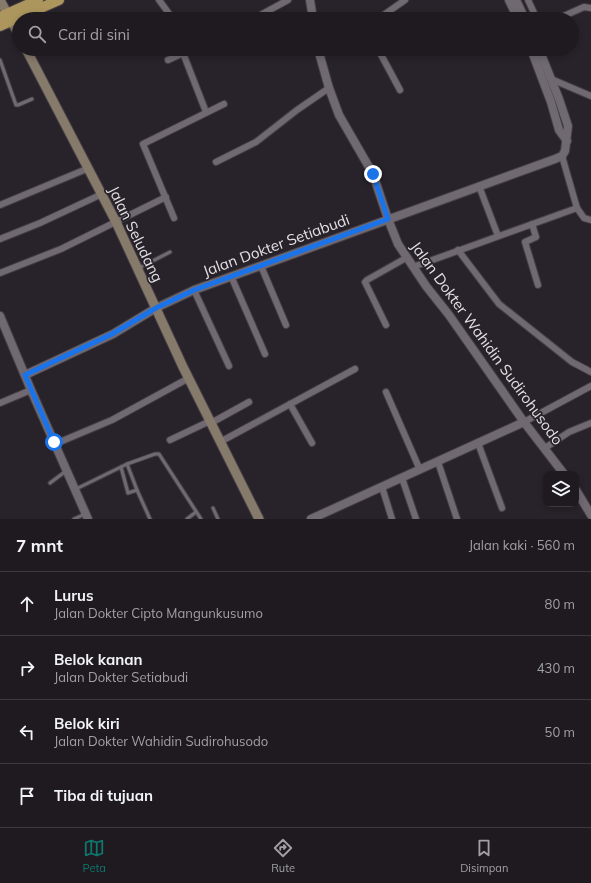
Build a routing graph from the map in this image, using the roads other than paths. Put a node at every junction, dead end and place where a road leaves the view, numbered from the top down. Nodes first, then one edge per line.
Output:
1 (0, 0) edge
2 (38, 0) edge
3 (59, 0) edge
4 (159, 0) edge
5 (288, 0) edge
6 (310, 0) edge
7 (404, 0) edge
8 (509, 0) edge
9 (516, 0) edge
10 (528, 0) edge
11 (591, 8) edge
12 (15, 12) edge
13 (22, 12) edge
14 (168, 12) edge
15 (266, 12) edge
16 (312, 12) edge
17 (388, 12) edge
18 (515, 12) edge
19 (522, 12) edge
20 (534, 12) edge
21 (572, 12) edge
22 (6, 17) edge
23 (12, 25) edge
24 (0, 26) edge
25 (30, 56) edge
26 (177, 56) edge
27 (184, 56) edge
28 (320, 56) edge
29 (382, 56) edge
30 (535, 56) edge
31 (541, 56) edge
32 (0, 60) edge
33 (168, 60) dead end
34 (547, 80) junction
35 (329, 88) junction
36 (400, 90) dead end
37 (591, 96) edge
38 (32, 99) dead end
39 (224, 104) dead end
40 (206, 112) junction
41 (562, 156) junction
42 (216, 162) dead end
43 (89, 168) junction
44 (479, 186) junction
45 (102, 194) junction
46 (166, 197) junction
47 (0, 205) edge
48 (577, 208) junction
49 (174, 218) dead end
50 (388, 219) junction
51 (591, 220) edge
52 (116, 222) junction
53 (532, 224) junction
54 (498, 236) junction
55 (0, 239) edge
56 (458, 250) junction
57 (170, 252) dead end
58 (406, 258) junction
59 (261, 266) junction
60 (413, 266) junction
61 (138, 268) junction
62 (0, 273) edge
63 (231, 276) junction
64 (538, 285) dead end
65 (194, 290) junction
66 (156, 308) junction
67 (0, 316) edge
68 (286, 325) dead end
69 (386, 325) dead end
70 (264, 354) dead end
71 (229, 366) dead end
72 (355, 369) dead end
73 (591, 372) edge
74 (25, 375) junction
75 (189, 378) junction
76 (591, 386) edge
77 (31, 390) junction
78 (386, 392) dead end
79 (249, 402) dead end
80 (0, 403) edge
81 (290, 404) junction
82 (210, 422) junction
83 (524, 422) junction
84 (591, 422) edge
85 (170, 440) dead end
86 (220, 442) junction
87 (312, 443) dead end
88 (478, 443) junction
89 (55, 444) junction
90 (545, 448) junction
91 (438, 462) junction
92 (127, 464) junction
93 (121, 467) junction
94 (67, 470) junction
95 (420, 470) junction
96 (562, 471) edge
97 (402, 478) junction
98 (50, 483) dead end
99 (382, 487) junction
100 (76, 489) junction
101 (137, 490) junction
102 (579, 495) edge
103 (213, 508) dead end
104 (502, 508) dead end
105 (196, 512) junction
106 (591, 515) edge
107 (87, 516) edge
108 (74, 519) edge
109 (150, 519) edge
110 (187, 519) edge
111 (201, 519) edge
112 (218, 519) edge
113 (259, 519) edge
114 (311, 519) edge
115 (392, 519) edge
116 (416, 519) edge
117 (457, 519) edge

1 - 22 main road
2 - 12 highway
3 - 13 highway
4 - 14 street
5 - 15 street
6 - 16 street
7 - 17 street
8 - 18 street
9 - 19 street
10 - 20 street
11 - 21 street
22 - 23 main road
22 - 24 highway
25 - 43 main road, Jalan Seludang
26 - 33 street
27 - 40 street
28 - 35 street, Jalan Dokter Wahidin Sudirohusodo
29 - 36 street
30 - 34 street
31 - 34 street
32 - 38 lane
34 - 37 street
34 - 41 street
35 - 42 street
35 - 50 street, Jalan Dokter Wahidin Sudirohusodo
39 - 40 street
40 - 46 street
41 - 44 street, Jalan Dokter Setiabudi
41 - 48 street
43 - 45 main road, Jalan Seludang
43 - 47 street
44 - 50 street, Jalan Dokter Setiabudi
44 - 54 street
45 - 52 main road, Jalan Seludang
45 - 55 street
46 - 49 street
46 - 52 street
48 - 51 street
48 - 53 street
50 - 58 street, Jalan Dokter Wahidin Sudirohusodo
50 - 59 street, Jalan Dokter Setiabudi
52 - 61 main road, Jalan Seludang
52 - 62 street
53 - 54 street
53 - 64 street
54 - 56 street
56 - 60 street
56 - 73 street
57 - 61 lane
58 - 60 street, Jalan Dokter Wahidin Sudirohusodo
58 - 69 street
59 - 63 street, Jalan Dokter Setiabudi
59 - 68 street
60 - 83 street, Jalan Dokter Wahidin Sudirohusodo
61 - 66 main road, Jalan Seludang
63 - 65 street, Jalan Dokter Setiabudi
63 - 70 street
65 - 66 street, Jalan Dokter Setiabudi
65 - 71 street
66 - 74 street, Jalan Dokter Setiabudi
66 - 75 main road, Jalan Seludang
67 - 74 street
72 - 81 street
74 - 77 street
75 - 82 main road, Jalan Seludang
75 - 89 street
76 - 83 street
77 - 80 street
77 - 89 street
78 - 95 street
79 - 82 street
81 - 86 street
81 - 87 street
82 - 85 street
82 - 86 main road, Jalan Seludang
83 - 88 street
83 - 90 street, Jalan Dokter Wahidin Sudirohusodo
84 - 90 street
86 - 113 main road, Jalan Seludang
88 - 91 street
88 - 104 street
89 - 94 street
90 - 96 street, Jalan Dokter Wahidin Sudirohusodo
91 - 95 street
91 - 117 street
92 - 93 lane
92 - 101 lane
92 - 105 lane
93 - 100 lane
93 - 101 lane
94 - 98 lane
94 - 100 street
95 - 97 street
97 - 99 street
97 - 116 street
99 - 114 street
99 - 115 street
100 - 107 street
101 - 109 lane
102 - 106 street
103 - 112 lane
105 - 110 lane
105 - 111 lane
107 - 108 lane

